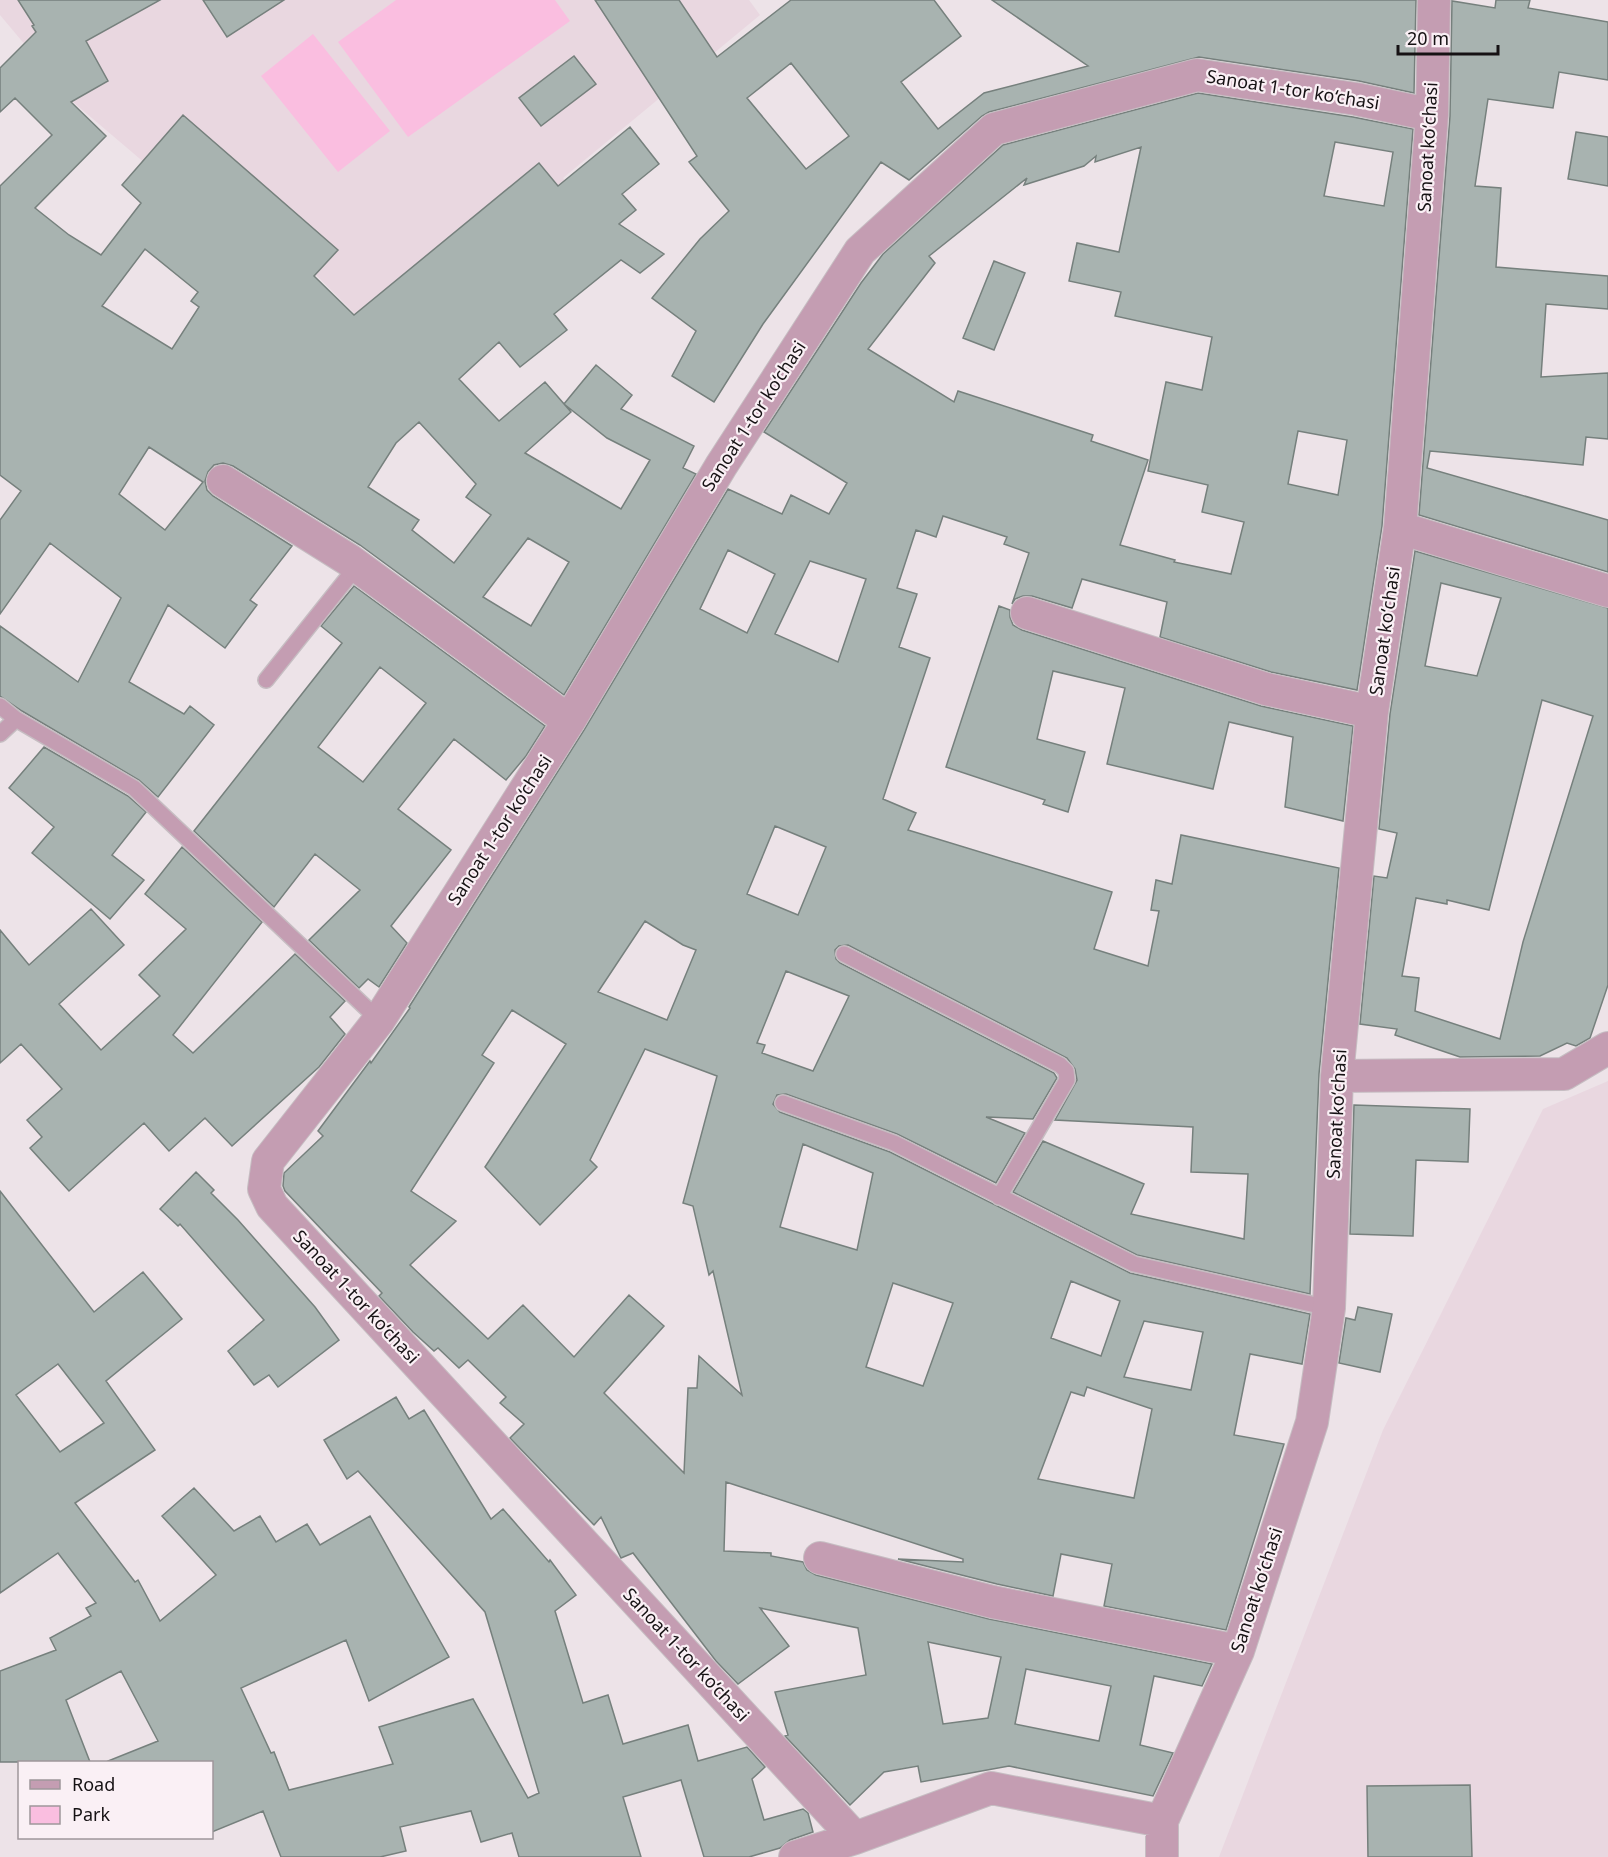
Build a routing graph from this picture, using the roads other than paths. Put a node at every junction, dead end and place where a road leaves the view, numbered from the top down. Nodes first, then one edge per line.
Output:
1 (1434, 0) edge
2 (1432, 115) junction
3 (223, 480) dead end
4 (1400, 528) junction
5 (357, 566) junction
6 (1608, 591) edge
7 (1027, 614) dead end
8 (266, 680) dead end
9 (0, 706) edge
10 (1372, 712) junction
11 (16, 719) junction
12 (569, 721) junction
13 (0, 734) edge
14 (844, 954) dead end
15 (379, 1020) junction
16 (1608, 1048) edge
17 (1337, 1076) junction
18 (783, 1103) dead end
19 (999, 1197) junction
20 (1329, 1308) junction
21 (820, 1558) dead end
22 (1238, 1651) junction
23 (1162, 1821) junction
24 (855, 1838) junction
25 (795, 1857) edge
26 (1162, 1857) edge

1 - 2 street, Sanoat koʻchasi
2 - 4 street, Sanoat koʻchasi
2 - 12 street, Sanoat 1-tor ko‘chasi
3 - 5 street
4 - 6 street
4 - 10 street, Sanoat koʻchasi
5 - 8 lane
5 - 12 street
7 - 10 street
9 - 11 lane
10 - 17 street, Sanoat koʻchasi
11 - 13 lane
11 - 15 lane
12 - 15 street, Sanoat 1-tor ko‘chasi
14 - 19 lane
15 - 24 street, Sanoat 1-tor ko‘chasi
16 - 17 street
17 - 20 street, Sanoat koʻchasi
18 - 19 lane
19 - 20 lane
20 - 22 street, Sanoat koʻchasi
21 - 22 street
22 - 23 street, Sanoat koʻchasi
23 - 24 street
23 - 26 street
24 - 25 street

